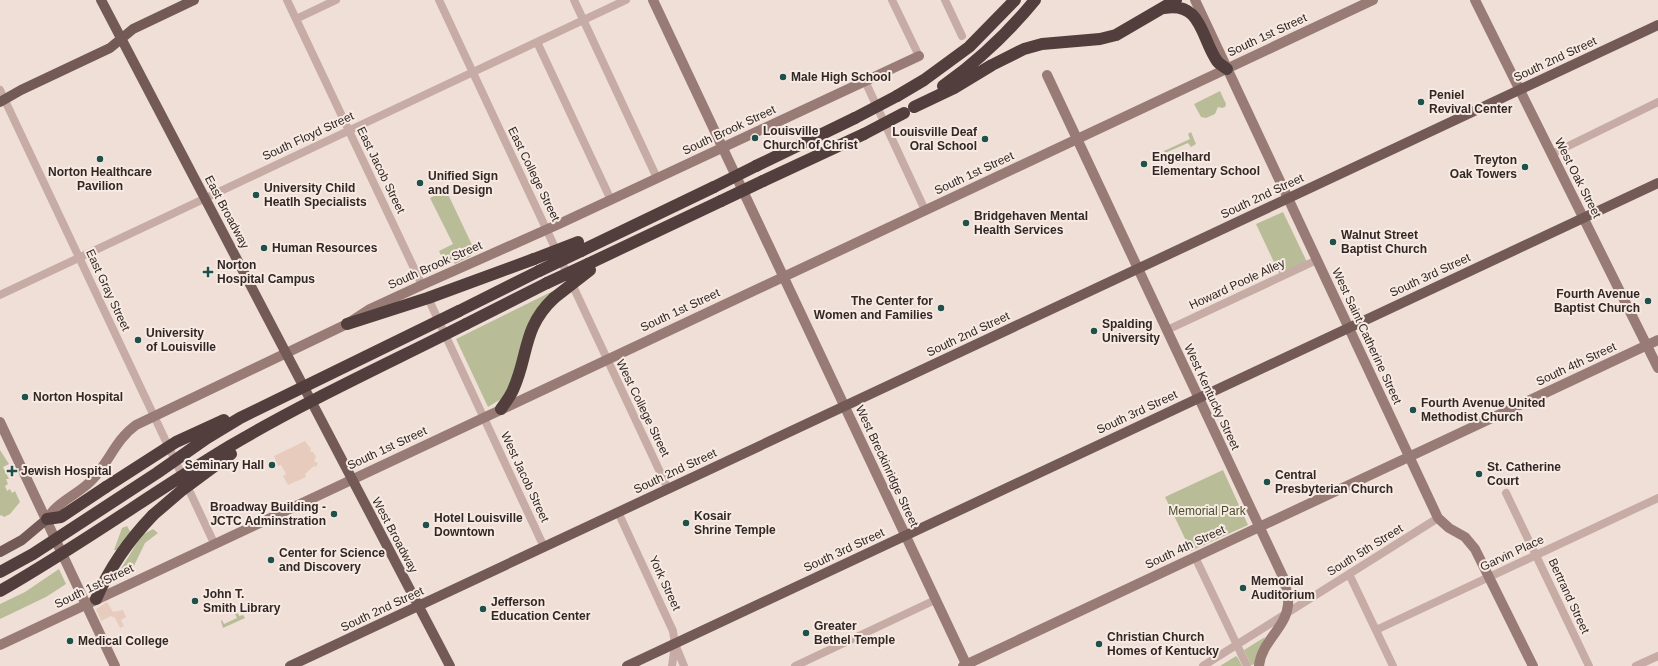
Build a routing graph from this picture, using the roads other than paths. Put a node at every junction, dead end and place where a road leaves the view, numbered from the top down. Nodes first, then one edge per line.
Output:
1 (101, 0) edge
2 (194, 0) edge
3 (287, 0) edge
4 (336, 0) edge
5 (439, 0) edge
6 (574, 0) edge
7 (626, 0) edge
8 (653, 0) edge
9 (892, 0) edge
10 (945, 0) edge
11 (1035, 0) edge
12 (1176, 0) edge
13 (1195, 0) edge
14 (1373, 0) edge
15 (1475, 0) edge
16 (1012, 2) edge
17 (1164, 8) junction
18 (296, 19) junction
19 (584, 20) junction
20 (1658, 25) edge
21 (962, 36) dead end
22 (121, 39) junction
23 (537, 42) junction
24 (919, 56) joint
25 (1227, 69) junction
26 (473, 74) junction
27 (967, 75) junction
28 (1047, 75) dead end
29 (865, 81) junction
30 (0, 90) edge
31 (1519, 90) junction
32 (2, 101) edge
33 (1658, 102) edge
34 (348, 130) junction
35 (1077, 139) junction
36 (723, 148) junction
37 (1552, 154) junction
38 (658, 178) junction
39 (1658, 182) edge
40 (1288, 198) junction
41 (205, 199) junction
42 (611, 200) junction
43 (926, 210) junction
44 (1583, 217) junction
45 (548, 229) junction
46 (579, 246) junction
47 (80, 258) junction
48 (1317, 260) junction
49 (589, 267) junction
50 (1138, 268) junction
51 (783, 276) junction
52 (422, 285) junction
53 (0, 295) edge
54 (428, 298) junction
55 (347, 324) junction
56 (1348, 327) junction
57 (1166, 330) junction
58 (1658, 340) edge
59 (1647, 346) junction
60 (285, 353) junction
61 (606, 359) junction
62 (1658, 368) edge
63 (292, 393) junction
64 (1198, 398) junction
65 (844, 406) junction
66 (501, 408) junction
67 (288, 414) junction
68 (154, 416) junction
69 (483, 418) junction
70 (0, 422) edge
71 (1410, 457) junction
72 (352, 479) junction
73 (668, 489) junction
74 (1506, 493) dead end
75 (1658, 498) edge
76 (618, 512) junction
77 (1438, 518) junction
78 (46, 519) junction
79 (1259, 527) junction
80 (905, 535) junction
81 (214, 543) junction
82 (544, 547) junction
83 (0, 552) edge
84 (1536, 555) junction
85 (1195, 557) junction
86 (0, 572) edge
87 (1349, 574) junction
88 (1489, 577) junction
89 (0, 591) edge
90 (935, 600) junction
91 (91, 602) junction
92 (418, 606) junction
93 (1284, 615) junction
94 (1376, 630) junction
95 (675, 644) junction
96 (0, 645) edge
97 (1236, 645) junction
98 (1658, 656) edge
99 (115, 666) edge
100 (290, 666) edge
101 (450, 666) edge
102 (627, 666) edge
103 (672, 666) edge
104 (684, 666) edge
105 (795, 666) edge
106 (965, 666) edge
107 (1203, 666) edge
108 (1247, 666) edge
109 (1259, 666) edge
110 (1394, 666) edge
111 (1532, 666) edge
112 (1589, 666) edge
113 (1636, 666) edge

1 - 22 main road, East Broadway
2 - 22 main road
3 - 18 street, East Jacob Street
4 - 18 street
5 - 26 street, East College Street
6 - 19 street
7 - 19 street, South Floyd Street
8 - 36 street, West Breckinridge Street
9 - 24 street
10 - 21 street
11 - 27 highway
12 - 17 highway
13 - 25 street, West Saint Catherine Street
14 - 25 street, South 1st Street
15 - 31 street, West Oak Street
16 - 46 highway, bridge
17 - 25 highway
17 - 27 highway
18 - 34 street, East Jacob Street
19 - 23 street, South Floyd Street
19 - 38 street
20 - 31 main road, South 2nd Street
22 - 32 main road
22 - 41 main road, East Broadway
23 - 26 street, South Floyd Street
23 - 42 street
24 - 29 street, South Brook Street
25 - 35 street, South 1st Street
25 - 40 street, West Saint Catherine Street
26 - 34 street, South Floyd Street
26 - 45 street, East College Street
27 - 49 highway, bridge
28 - 35 street, West Kentucky Street
29 - 36 street, South Brook Street
29 - 43 street
30 - 32 street, East Gray Street
31 - 37 street, West Oak Street
31 - 40 main road, South 2nd Street
32 - 47 street, East Gray Street
33 - 37 street
34 - 41 street, South Floyd Street
34 - 52 street, East Jacob Street
35 - 43 street, South 1st Street
35 - 50 street, West Kentucky Street
36 - 38 street, South Brook Street
36 - 51 street, West Breckinridge Street
37 - 44 street, West Oak Street
38 - 42 street, South Brook Street
39 - 44 main road, South 3rd Street
40 - 48 street, West Saint Catherine Street
40 - 50 main road, South 2nd Street
41 - 47 street, South Floyd Street
41 - 60 main road, East Broadway
42 - 45 street, South Brook Street
43 - 51 street, South 1st Street
44 - 56 main road, South 3rd Street
44 - 59 street, West Oak Street
45 - 52 street, South Brook Street
45 - 61 street, East College Street
46 - 54 highway, bridge
46 - 63 highway, bridge
47 - 53 street, South Floyd Street
47 - 68 street, East Gray Street
48 - 56 street, West Saint Catherine Street
48 - 57 street, Howard Poole Alley
49 - 66 highway, bridge
49 - 67 highway, bridge
50 - 57 street, West Kentucky Street
50 - 65 main road, South 2nd Street
51 - 61 street, South 1st Street
51 - 65 street, West Breckinridge Street
52 - 55 street, South Brook Street
54 - 55 highway
54 - 69 street
55 - 60 street, South Brook Street
56 - 64 main road, South 3rd Street
56 - 71 street, West Saint Catherine Street
57 - 64 street, West Kentucky Street
58 - 59 street, South 4th Street
59 - 62 street, West Oak Street
59 - 71 street, South 4th Street
60 - 68 street, South Brook Street
60 - 72 main road, East Broadway
61 - 66 street, South 1st Street
61 - 73 street, West College Street
63 - 78 highway, bridge
63 - 86 highway, bridge
64 - 79 street, West Kentucky Street
64 - 80 main road, South 3rd Street
65 - 73 main road, South 2nd Street
65 - 80 street, West Breckinridge Street
66 - 69 street, South 1st Street
67 - 89 highway, bridge
67 - 91 highway, bridge
68 - 78 street, South Brook Street
68 - 81 street, East Gray Street
69 - 72 street, South 1st Street
69 - 82 street, West Jacob Street
70 - 78 street
71 - 77 street, West Saint Catherine Street
71 - 79 street, South 4th Street
72 - 81 street, South 1st Street
72 - 92 main road, West Broadway
73 - 76 main road, South 2nd Street
74 - 84 street, Bertrand Street
75 - 84 street, Garvin Place
76 - 82 main road, South 2nd Street
76 - 95 street, York Street
77 - 87 street, South 5th Street
77 - 88 street, West Saint Catherine Street
78 - 83 main road, South Brook Street
78 - 91 street
79 - 85 street, South 4th Street
79 - 93 street, West Kentucky Street
80 - 90 street, West Breckinridge Street
80 - 95 main road, South 3rd Street
81 - 91 street, South 1st Street
82 - 92 main road, South 2nd Street
84 - 88 street, Garvin Place
84 - 112 street, Bertrand Street
85 - 97 street
85 - 106 street, South 4th Street
87 - 93 street, South 5th Street
87 - 94 street
88 - 94 street, Garvin Place
88 - 111 street, West Saint Catherine Street
90 - 105 street
90 - 106 street, West Breckinridge Street
91 - 96 street, South 1st Street
91 - 99 street
92 - 100 main road, South 2nd Street
92 - 101 main road, West Broadway
93 - 97 street, South 5th Street
93 - 109 street, West Kentucky Street
94 - 110 street
95 - 102 main road, South 3rd Street
95 - 103 street
95 - 104 street, York Street
97 - 107 street, South 5th Street
97 - 108 street
98 - 113 street

